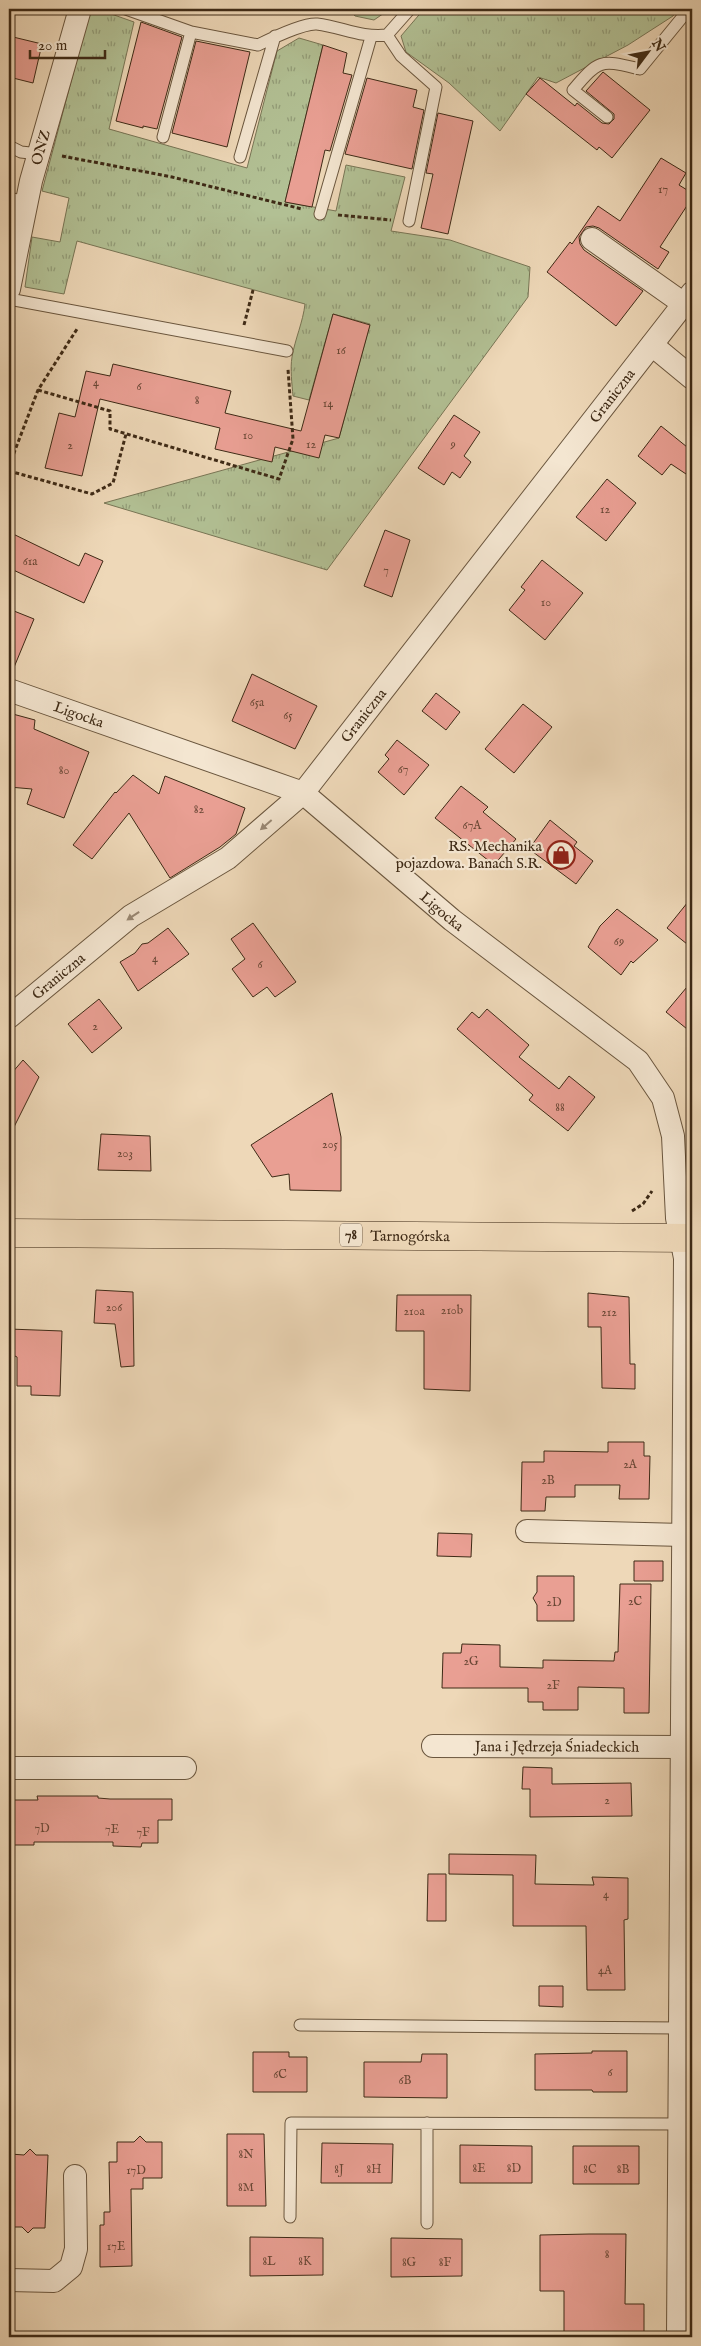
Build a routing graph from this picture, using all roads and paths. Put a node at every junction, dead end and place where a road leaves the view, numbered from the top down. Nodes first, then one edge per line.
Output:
1 (80, 9) edge
2 (126, 9) edge
3 (410, 9) edge
4 (689, 9) edge
5 (191, 32) junction
6 (387, 35) junction
7 (275, 36) junction
8 (371, 37) junction
9 (607, 118) dead end
10 (163, 136) dead end
11 (9, 146) edge
12 (39, 154) junction
13 (240, 157) dead end
14 (18, 200) edge
15 (320, 214) junction
16 (409, 222) joint
17 (592, 239) dead end
18 (9, 289) edge
19 (253, 290) dead end
20 (688, 298) edge
21 (9, 299) edge
22 (87, 313) junction
23 (239, 342) junction
24 (652, 345) junction
25 (287, 351) joint
26 (692, 378) edge
27 (38, 390) junction
28 (126, 434) junction
29 (9, 466) edge
30 (9, 471) edge
31 (9, 690) edge
32 (303, 793) junction
33 (11, 1010) edge
34 (9, 1233) edge
35 (687, 1238) edge
36 (526, 1532) dead end
37 (684, 1535) junction
38 (433, 1746) dead end
39 (682, 1747) junction
40 (9, 1768) edge
41 (185, 1768) dead end
42 (300, 2025) dead end
43 (680, 2028) junction
44 (427, 2123) junction
45 (680, 2124) junction
46 (75, 2176) dead end
47 (290, 2217) dead end
48 (427, 2223) dead end
49 (9, 2280) edge
50 (678, 2337) edge

1 - 12 street, ONZ
2 - 5 lane
3 - 6 lane
4 - 9 lane
5 - 7 lane
5 - 10 lane
6 - 8 lane
6 - 16 lane
7 - 8 lane
7 - 13 lane
8 - 15 lane
11 - 12 lane
12 - 14 street, ONZ
12 - 15 path
14 - 18 street, ONZ
15 - 16 path
17 - 20 street
19 - 23 path
20 - 24 street, Graniczna
21 - 22 lane
22 - 23 lane
22 - 27 path
23 - 25 lane
24 - 26 street
24 - 32 street, Graniczna
25 - 28 path
27 - 28 path
27 - 29 path
28 - 30 path
31 - 32 street, Ligocka
32 -> 33 street, Graniczna
32 - 35 street, Ligocka
34 - 35 main road, Tarnogórska / 78
35 - 37 street
36 - 37 street
37 - 39 street
38 - 39 street, Jana i Jędrzeja Śniadeckich
39 - 43 street
40 - 41 street
42 - 43 lane
43 - 45 street
44 - 45 lane
44 - 47 lane
44 - 48 lane
45 - 50 street
46 - 49 street

